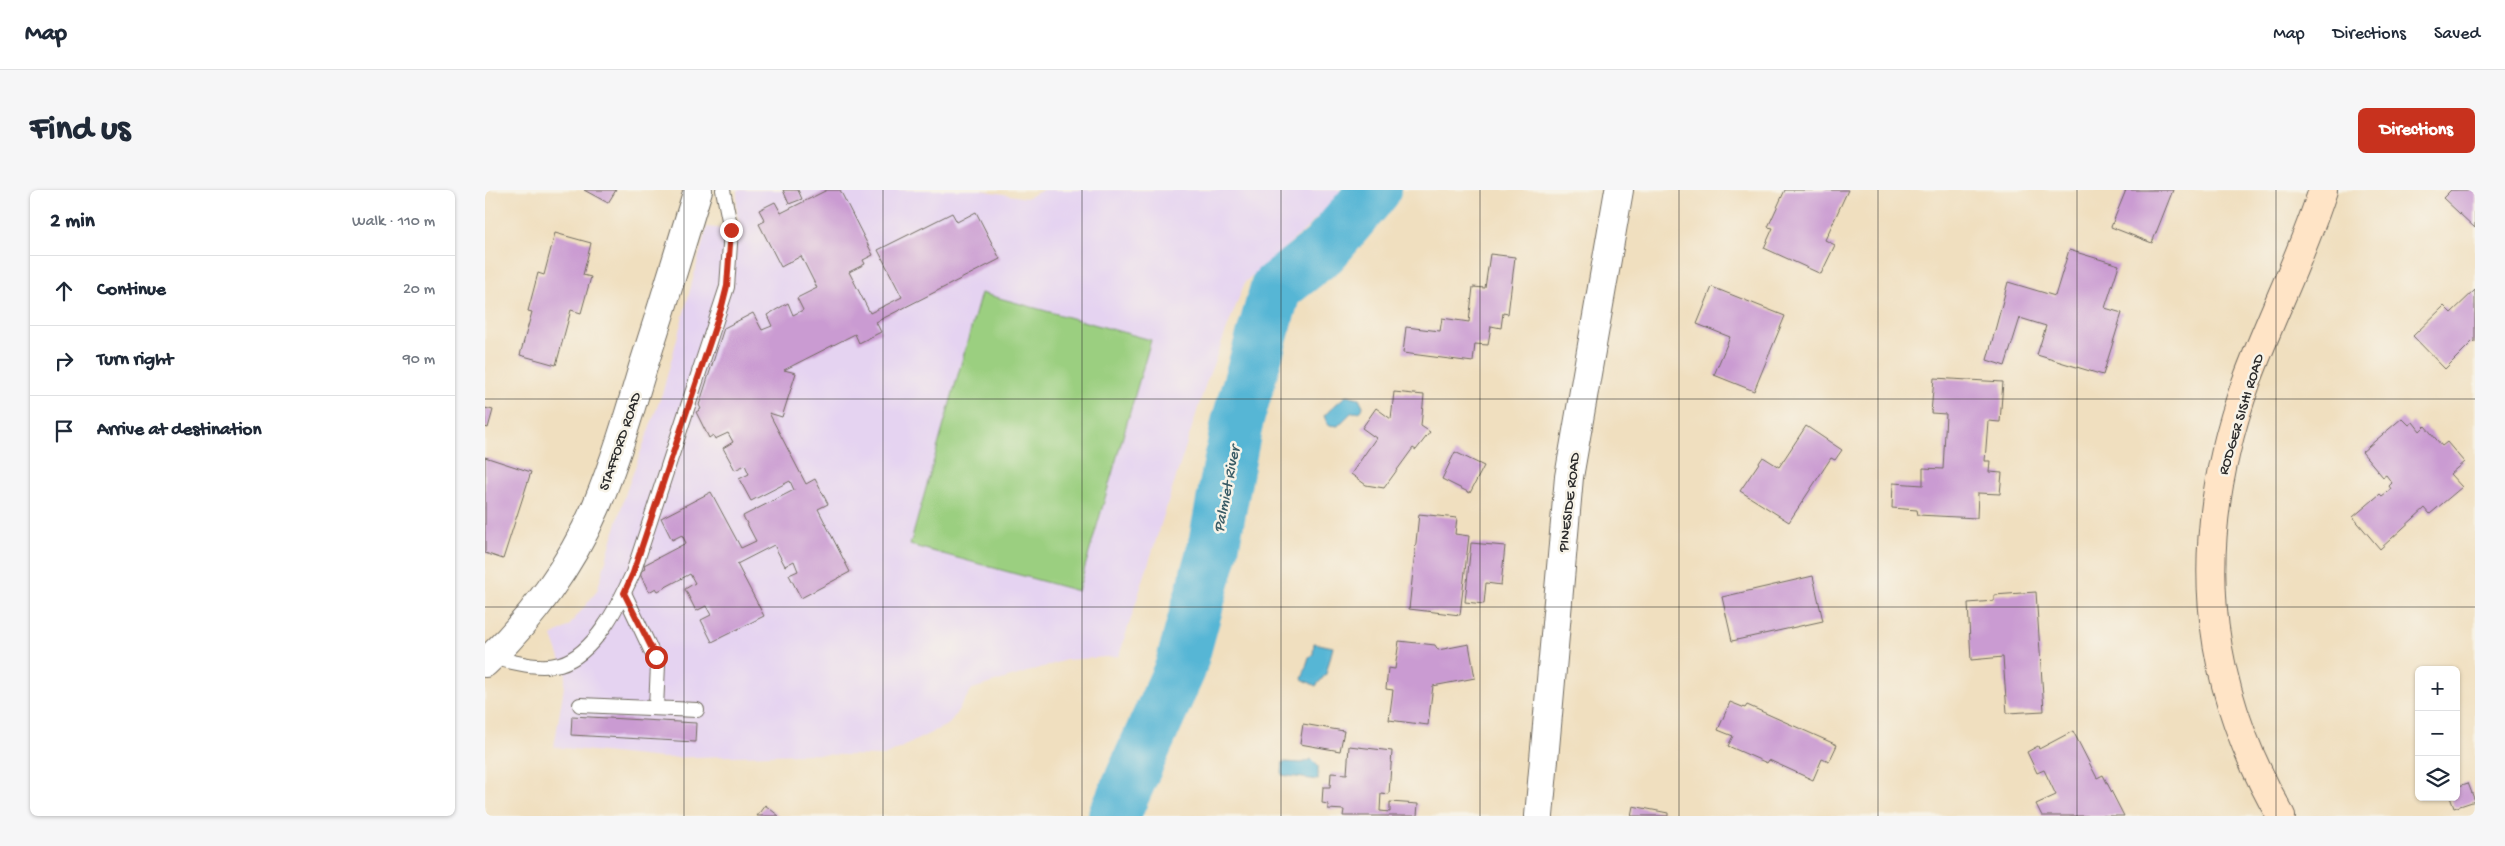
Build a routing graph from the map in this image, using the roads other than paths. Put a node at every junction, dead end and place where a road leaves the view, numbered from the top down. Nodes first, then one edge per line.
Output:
1 (698, 190) edge
2 (723, 190) edge
3 (1619, 190) edge
4 (2323, 190) edge
5 (624, 593) junction
6 (488, 660) edge
7 (581, 705) dead end
8 (656, 708) junction
9 (697, 710) dead end
10 (1539, 816) edge
11 (2281, 816) edge

1 - 6 street, STAFFORD ROAD
2 - 5 lane
3 - 10 street, PINESIDE ROAD
4 - 11 main road, RODGER SISHI ROAD
5 - 6 lane
5 - 8 lane
7 - 8 lane
8 - 9 lane

